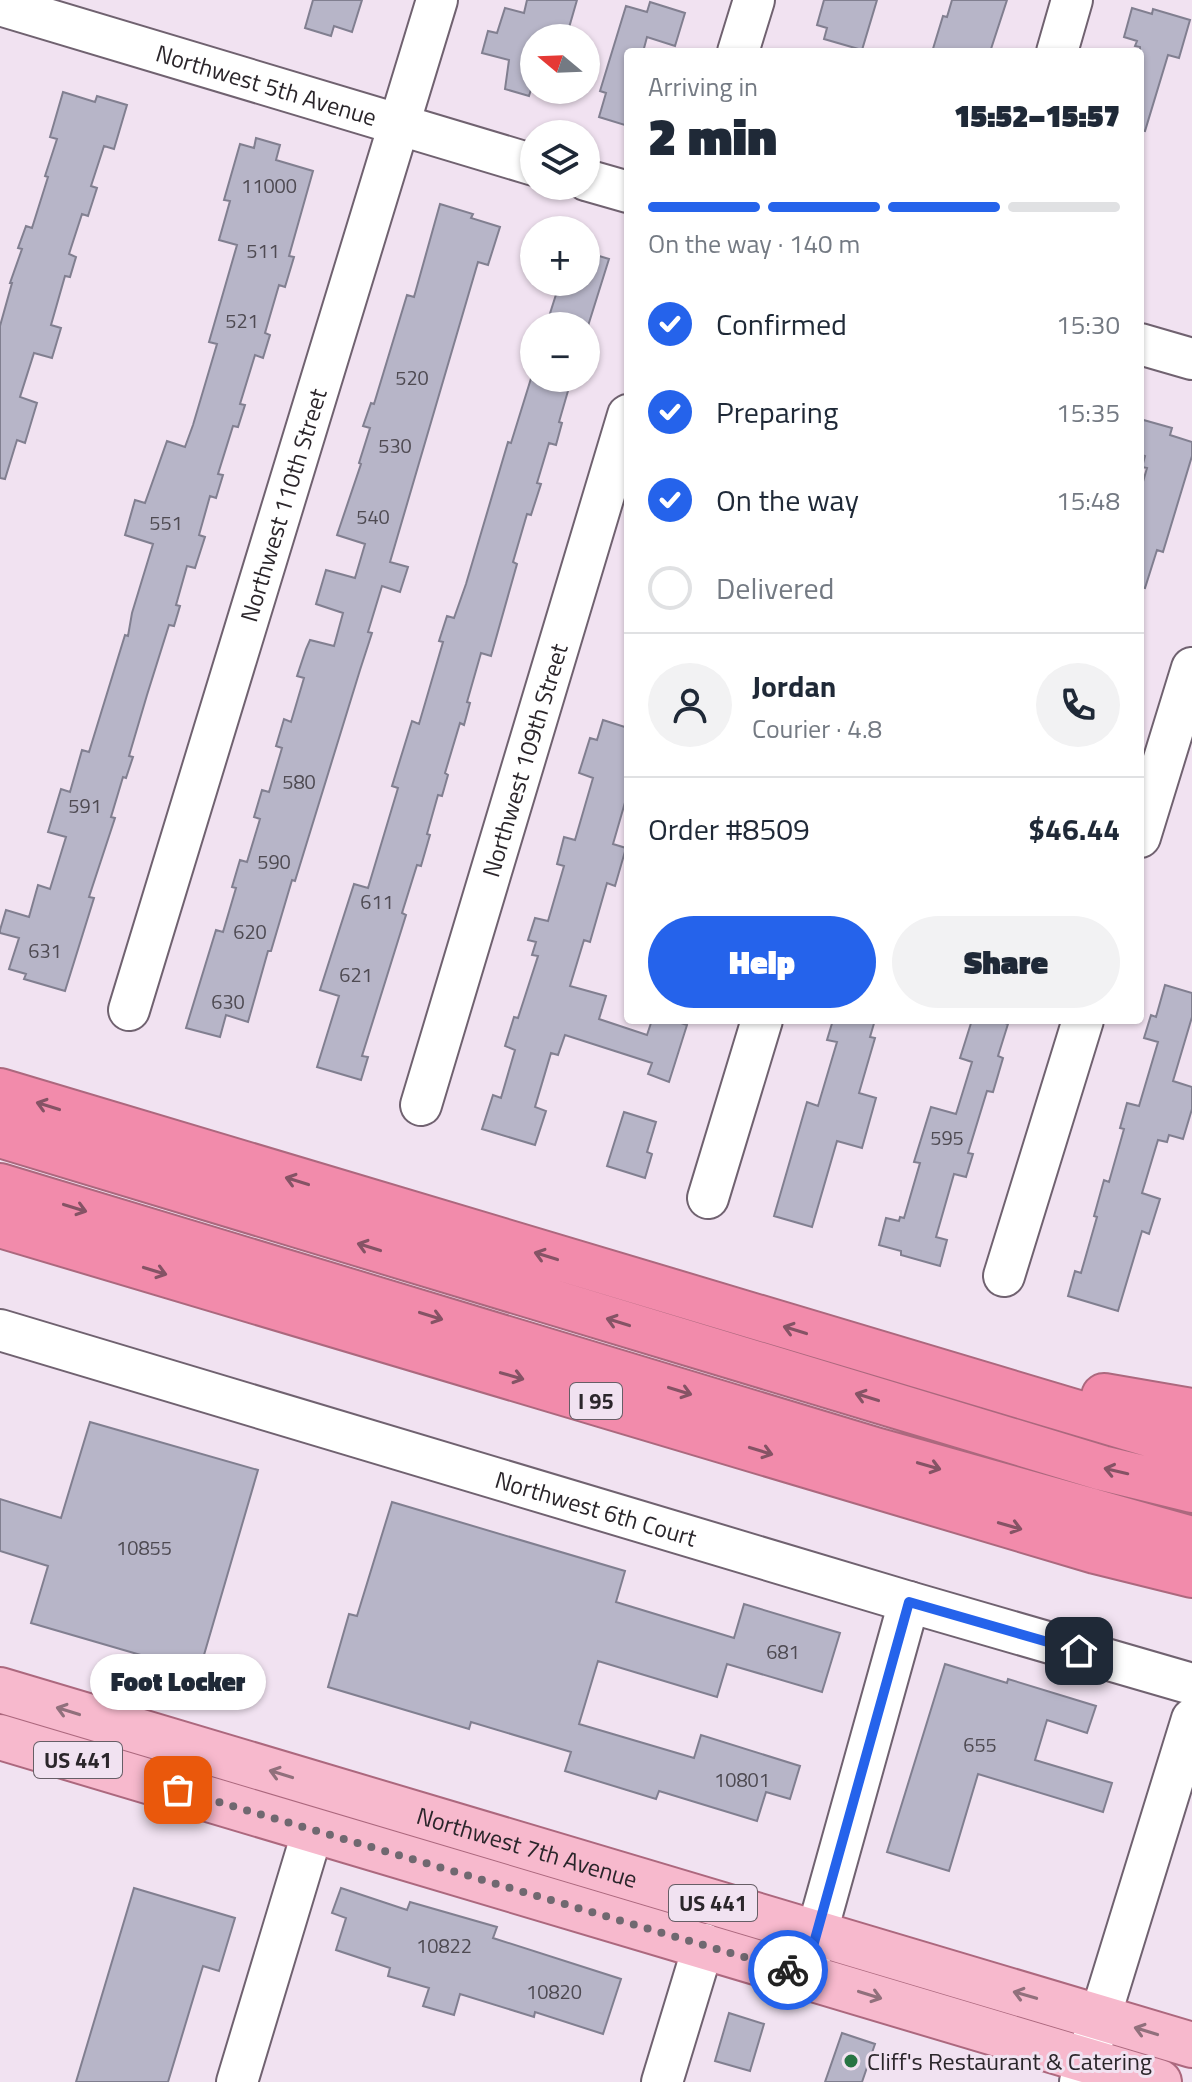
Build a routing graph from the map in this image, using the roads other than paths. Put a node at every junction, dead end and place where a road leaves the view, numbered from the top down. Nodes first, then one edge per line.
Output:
1 (437, 0) edge
2 (754, 0) edge
3 (1072, 0) edge
4 (5, 12) edge
5 (739, 48) edge
6 (1058, 48) edge
7 (399, 126) junction
8 (520, 161) edge
9 (600, 184) edge
10 (624, 191) edge
11 (1144, 345) edge
12 (1192, 359) edge
13 (624, 428) edge
14 (1192, 668) edge
15 (1144, 824) edge
16 (129, 1010) dead end
17 (761, 1024) edge
18 (1082, 1024) edge
19 (0, 1091) edge
20 (421, 1105) dead end
21 (0, 1135) edge
22 (0, 1186) edge
23 (708, 1198) dead end
24 (0, 1225) edge
25 (1004, 1276) dead end
26 (0, 1330) edge
27 (896, 1360) junction
28 (1192, 1411) edge
29 (1192, 1447) edge
30 (1192, 1490) edge
31 (1192, 1539) edge
32 (1192, 1575) edge
33 (909, 1602) junction
34 (1192, 1684) edge
35 (0, 1690) edge
36 (1192, 1719) edge
37 (14, 1741) edge
38 (236, 1761) junction
39 (313, 1830) junction
40 (516, 1845) junction
41 (817, 1934) junction
42 (704, 1944) junction
43 (805, 1975) junction
44 (1100, 2017) junction
45 (1192, 2045) edge
46 (1083, 2071) edge
47 (237, 2082) edge
48 (662, 2082) edge
49 (1159, 2082) edge

1 - 7 street, Northwest 110th Street
2 - 5 street
3 - 6 street
4 - 7 street, Northwest 5th Avenue
7 - 8 street, Northwest 5th Avenue
7 - 16 street, Northwest 110th Street
9 - 10 street
11 - 12 street
13 - 20 street, Northwest 109th Street
14 - 15 street
17 - 23 street
18 - 25 street
27 -> 19 highway
30 -> 21 highway
22 -> 31 highway
24 -> 32 highway, I 95
26 - 33 street, Northwest 6th Court
27 - 28 highway
27 - 29 highway
33 - 34 street, Northwest 6th Court
33 - 41 street
38 -> 35 main road, Northwest 7th Avenue / US 441
36 - 44 street
37 - 38 main road
37 - 39 main road, Northwest 7th Avenue / US 441
40 -> 38 main road, Northwest 7th Avenue / US 441
39 - 40 main road
39 - 42 main road, Northwest 7th Avenue / US 441
39 - 47 street
40 - 41 main road, Northwest 7th Avenue / US 441
41 - 43 street
44 -> 41 main road, Northwest 7th Avenue / US 441
42 - 43 main road, Northwest 7th Avenue / US 441
42 - 48 street
43 -> 46 main road, Northwest 7th Avenue / US 441
45 -> 44 main road, Northwest 7th Avenue / US 441
44 - 46 street
46 - 49 main road, Northwest 7th Avenue / US 441

